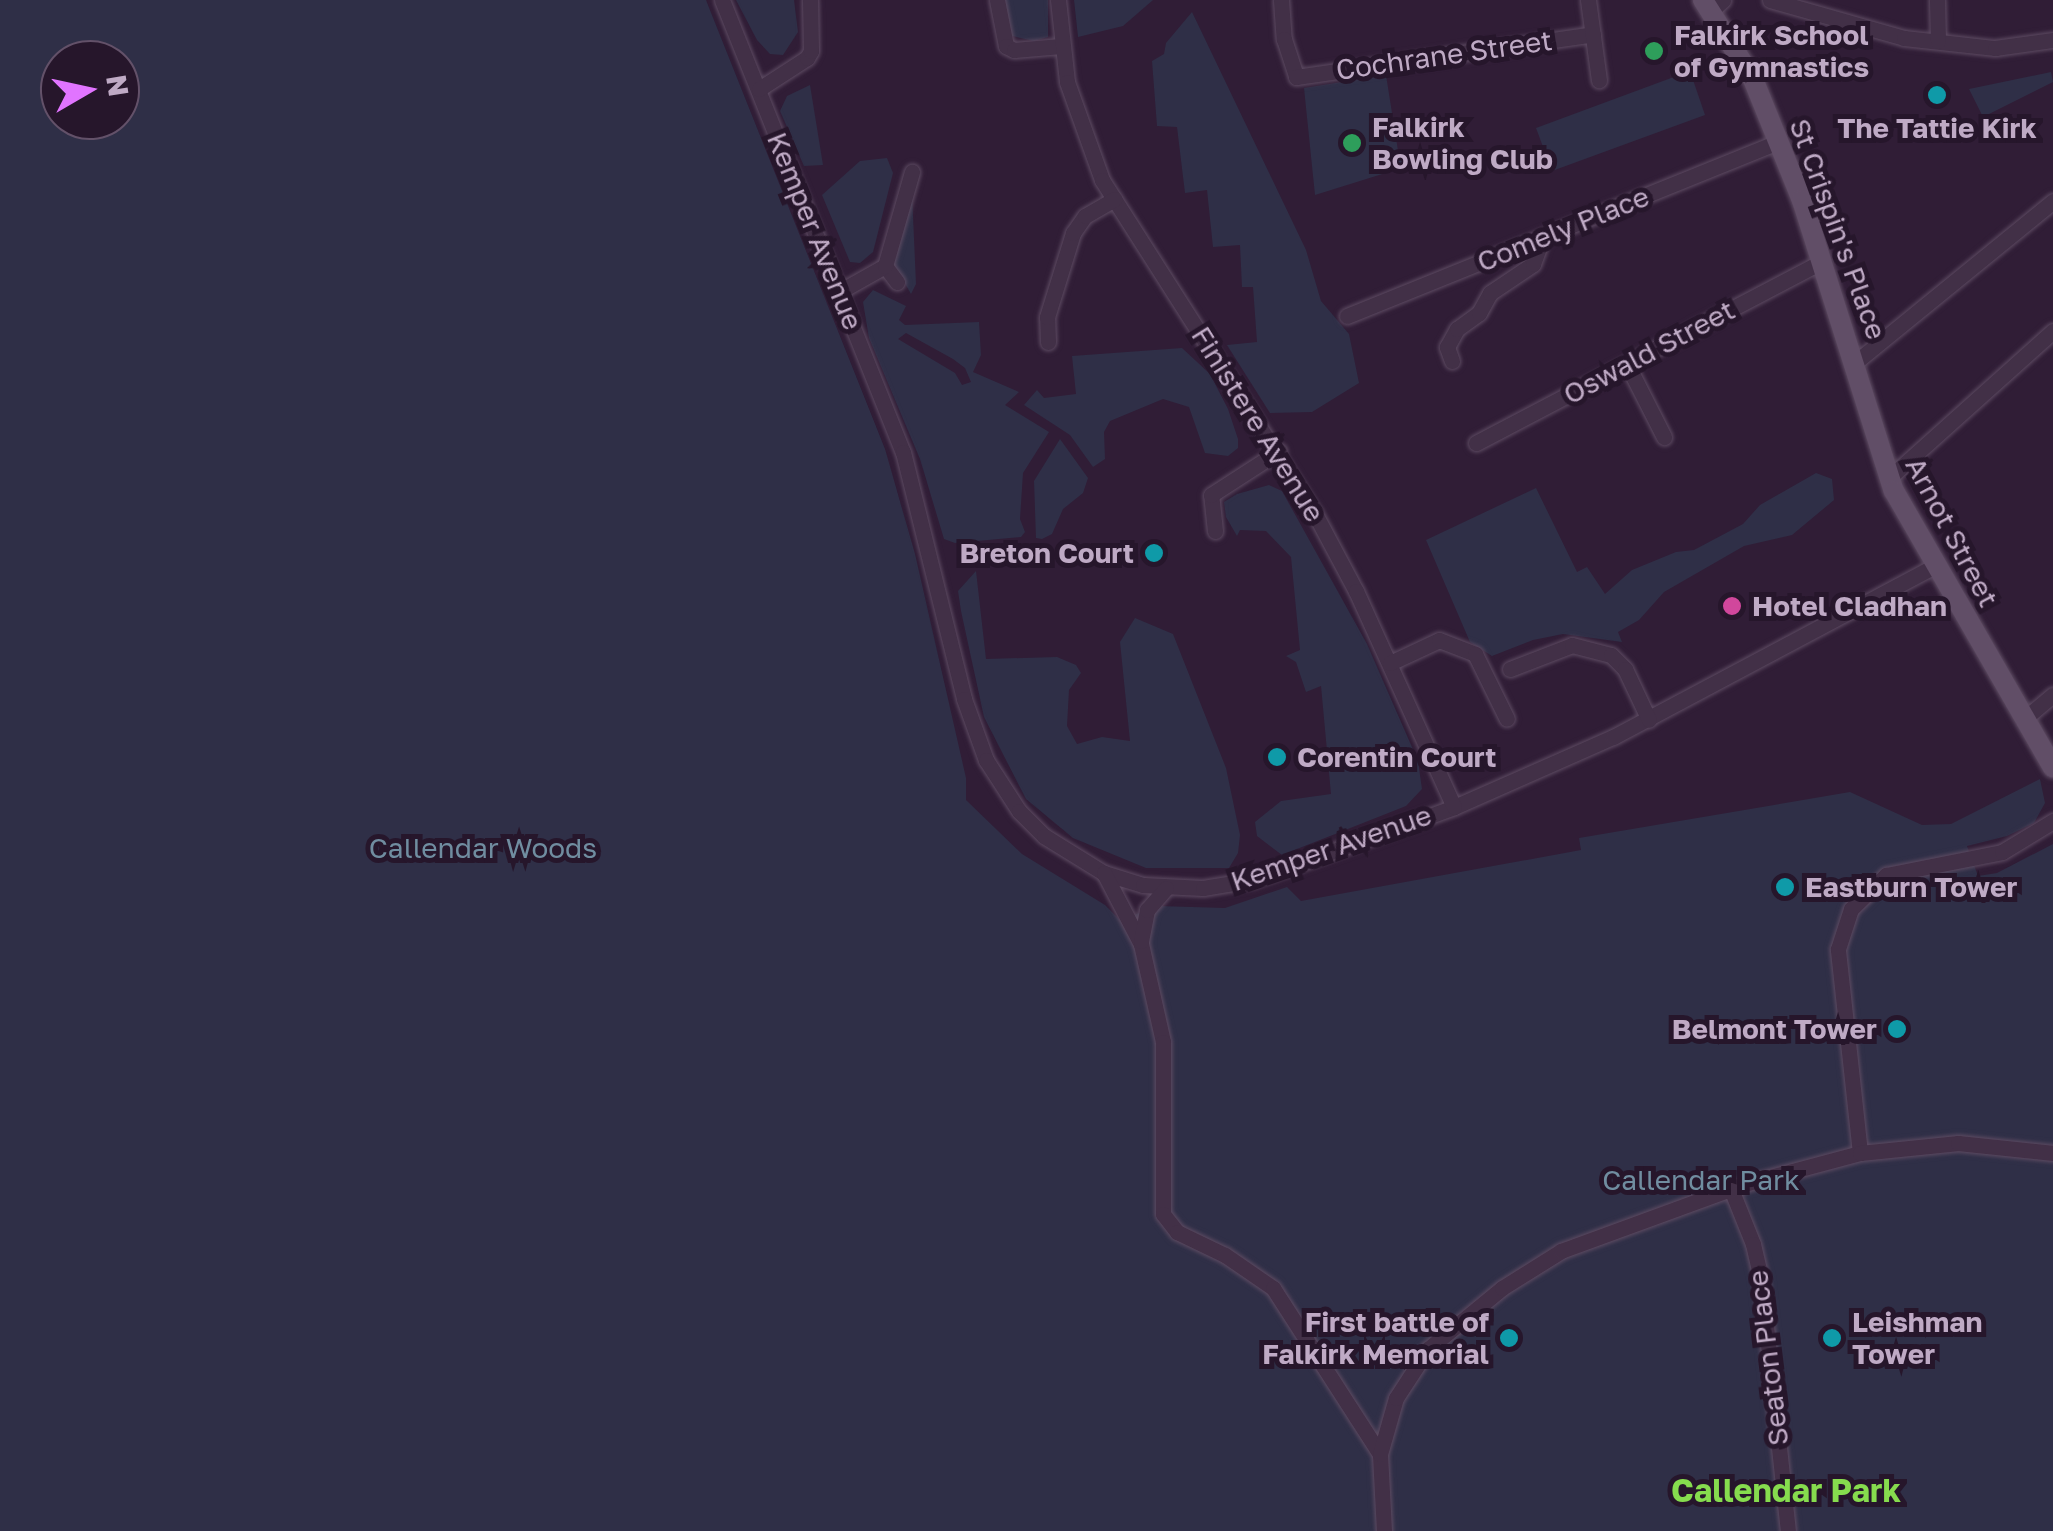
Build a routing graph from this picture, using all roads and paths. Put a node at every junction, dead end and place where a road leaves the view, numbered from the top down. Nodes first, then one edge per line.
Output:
1 (722, 0) edge
2 (810, 0) edge
3 (998, 0) edge
4 (1058, 0) edge
5 (1281, 0) edge
6 (1588, 0) edge
7 (1770, 0) edge
8 (1938, 0) edge
9 (1712, 3) edge
10 (1592, 34) junction
11 (2053, 40) edge
12 (1938, 42) junction
13 (1061, 46) junction
14 (1599, 80) dead end
15 (759, 89) junction
16 (1778, 142) junction
17 (912, 172) dead end
18 (1114, 199) junction
19 (2053, 201) edge
20 (1543, 237) junction
21 (1823, 261) junction
22 (885, 266) junction
23 (898, 282) dead end
24 (837, 293) junction
25 (1347, 316) dead end
26 (2053, 331) edge
27 (1048, 342) dead end
28 (1452, 361) dead end
29 (1856, 361) junction
30 (1627, 364) junction
31 (1664, 437) dead end
32 (1476, 443) dead end
33 (1279, 451) junction
34 (1889, 478) junction
35 (1216, 531) dead end
36 (1936, 565) junction
37 (1390, 664) junction
38 (1510, 669) dead end
39 (2053, 695) edge
40 (1507, 719) dead end
41 (1649, 720) junction
42 (2023, 720) junction
43 (2053, 768) edge
44 (1454, 807) junction
45 (2053, 820) edge
46 (1104, 873) junction
47 (1166, 888) junction
48 (1141, 944) junction
49 (2053, 1153) edge
50 (1860, 1154) junction
51 (1731, 1189) junction
52 (1380, 1454) junction
53 (1384, 1531) edge
54 (1788, 1531) edge

1 - 15 street, Kemper Avenue
2 - 15 street
3 - 13 street
4 - 13 street, Finistere Avenue
5 - 10 street, Cochrane Street
6 - 10 street
7 - 12 street
8 - 12 street
9 - 16 main road, St Crispin's Place
10 - 14 street
11 - 12 street
13 - 18 street, Finistere Avenue
15 - 24 street, Kemper Avenue
16 - 20 street, Comely Place
16 - 21 main road, St Crispin's Place
17 - 22 street
18 - 27 street
18 - 33 street, Finistere Avenue
19 - 29 street
20 - 25 street, Comely Place
20 - 28 street
21 - 29 main road, St Crispin's Place
21 - 30 street, Oswald Street
22 - 23 street
22 - 24 street
24 - 46 street, Kemper Avenue
26 - 34 street
29 - 34 main road, Arnot Street
30 - 31 street
30 - 32 street, Oswald Street
33 - 35 street
33 - 37 street, Finistere Avenue
34 - 36 main road, Arnot Street
36 - 41 street, Kemper Avenue
36 - 42 main road, Arnot Street
37 - 40 street
37 - 44 street, Finistere Avenue
38 - 41 street
39 - 42 street
41 - 44 street, Kemper Avenue
42 - 43 main road, Arnot Street
44 - 47 street, Kemper Avenue
45 - 50 street
46 - 47 street, Kemper Avenue
46 - 48 street
47 - 48 street
48 - 52 street
49 - 50 street
50 - 51 street
51 - 52 street
51 - 54 street, Seaton Place
52 - 53 street

